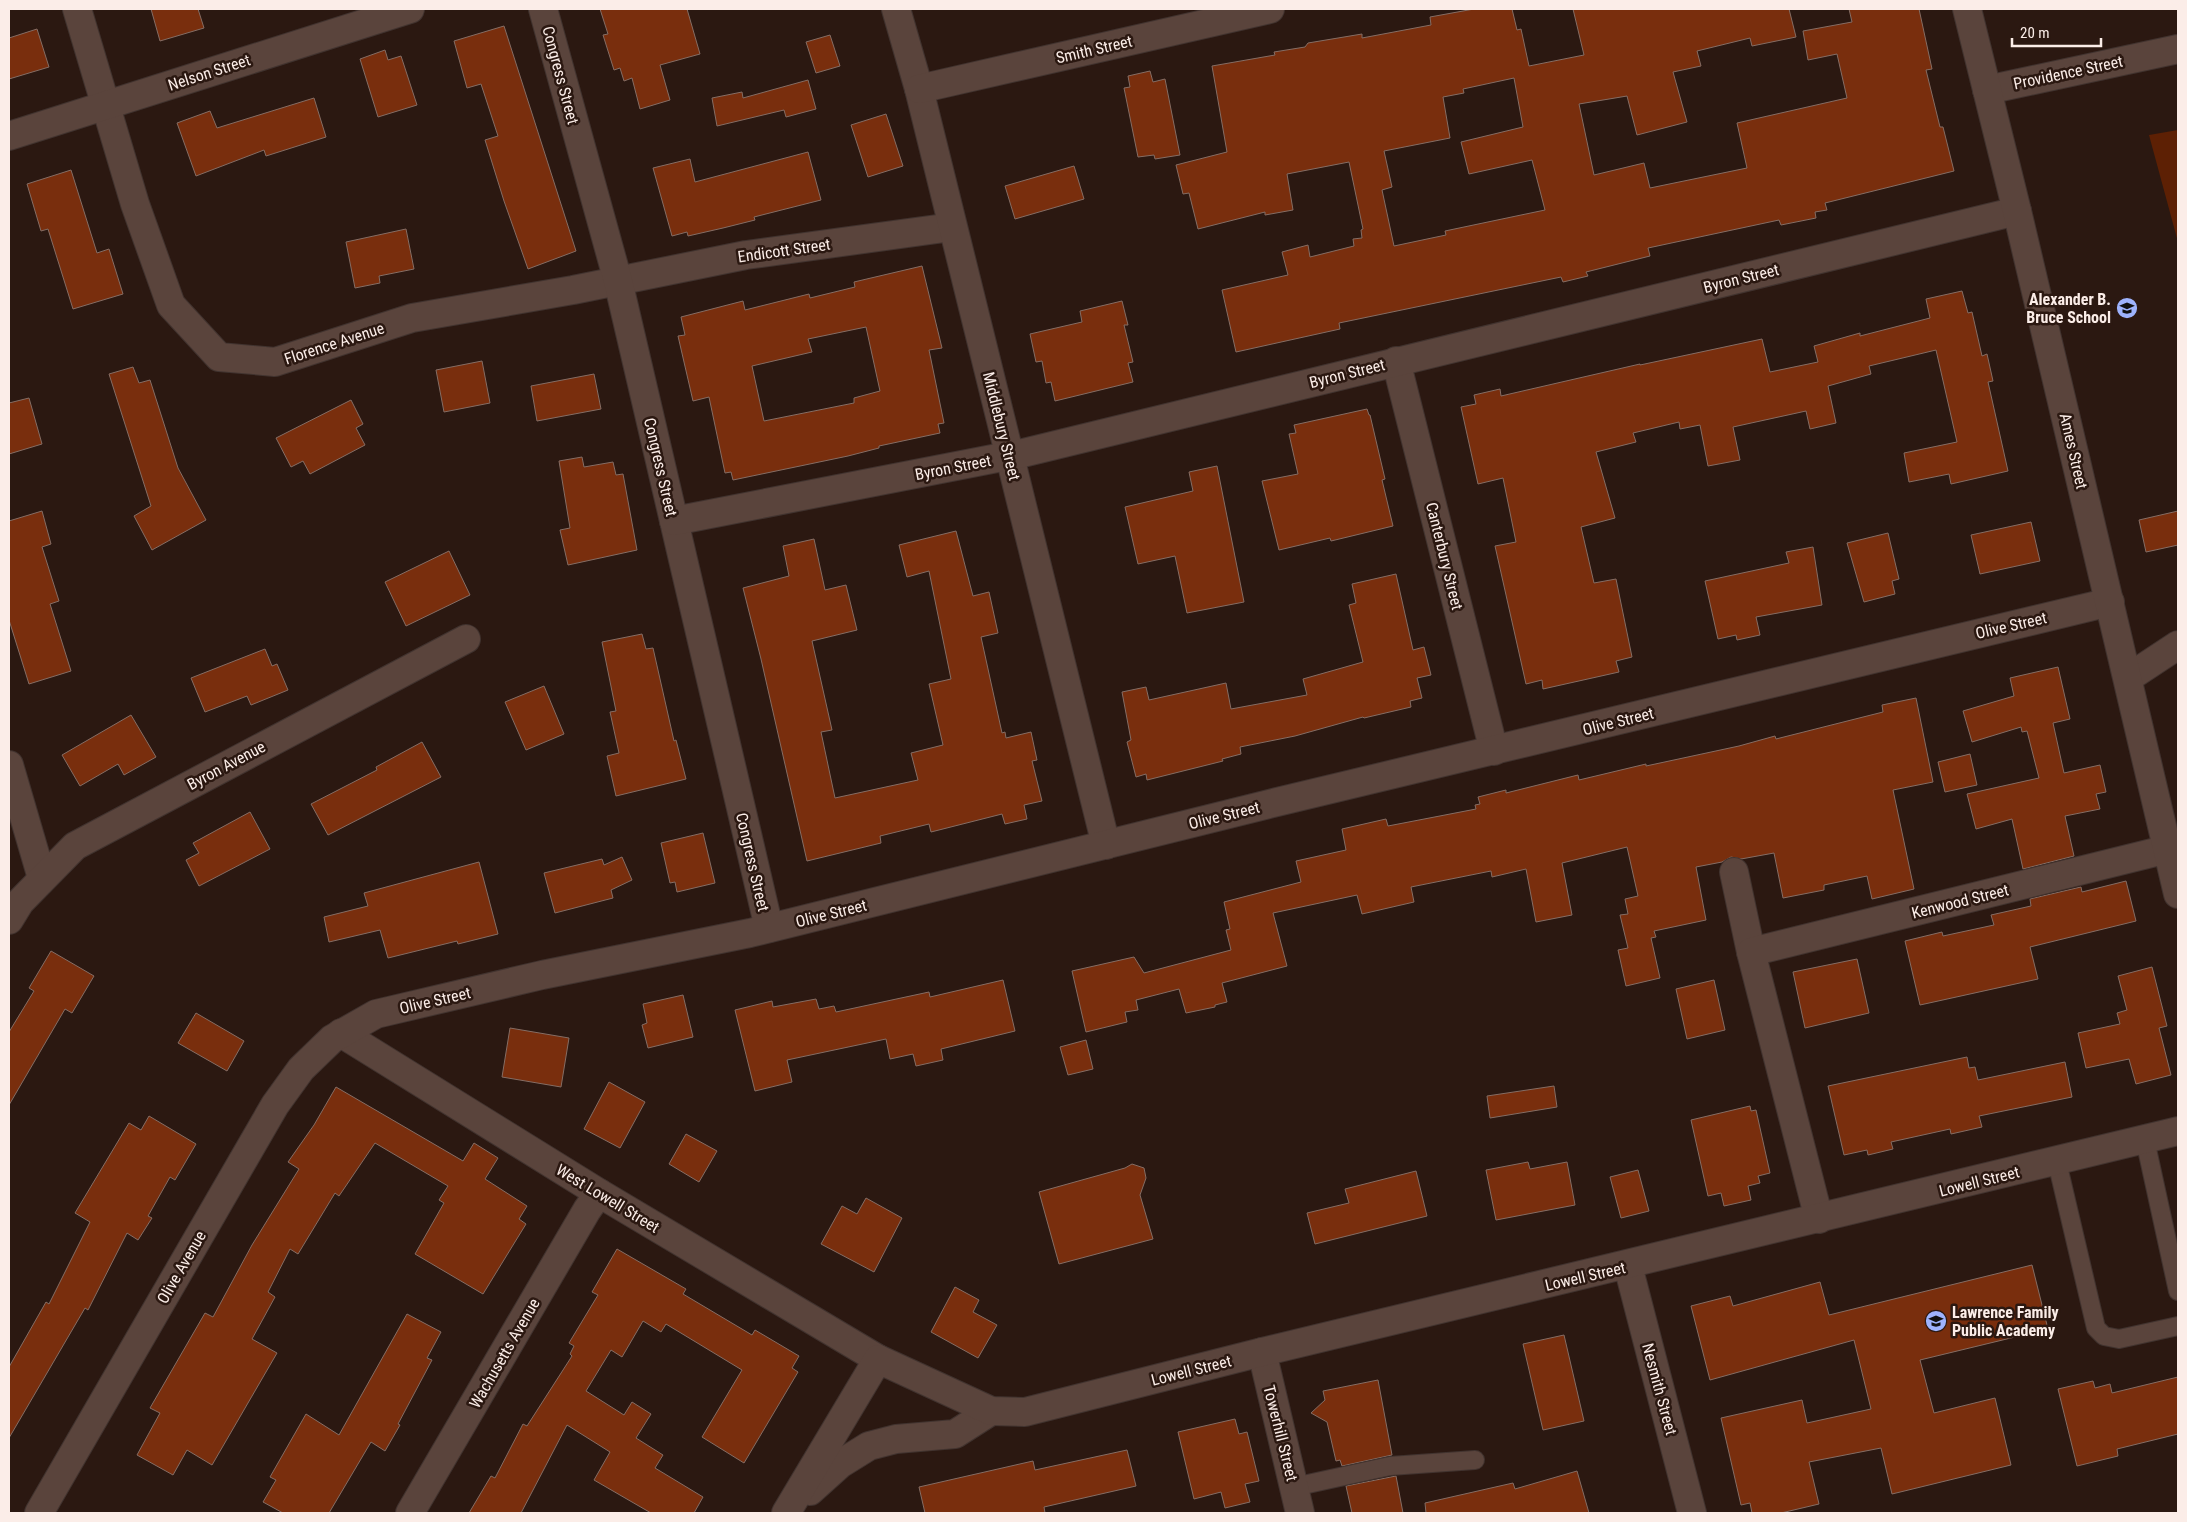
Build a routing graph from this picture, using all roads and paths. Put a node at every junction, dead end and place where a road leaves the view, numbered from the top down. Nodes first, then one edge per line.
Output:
1 (76, 9) edge
2 (410, 9) edge
3 (543, 9) edge
4 (896, 9) edge
5 (1270, 9) edge
6 (1968, 9) edge
7 (2178, 49) edge
8 (919, 88) junction
9 (1987, 90) junction
10 (105, 105) junction
11 (9, 136) edge
12 (2017, 211) junction
13 (952, 227) junction
14 (618, 281) junction
15 (1396, 361) junction
16 (1009, 456) junction
17 (674, 521) junction
18 (2110, 602) junction
19 (466, 639) dead end
20 (2178, 645) edge
21 (2128, 678) junction
22 (1494, 751) junction
23 (9, 765) edge
24 (1106, 845) junction
25 (2168, 849) junction
26 (1734, 872) dead end
27 (42, 878) junction
28 (2178, 894) edge
29 (9, 920) edge
30 (769, 928) junction
31 (1751, 952) junction
32 (341, 1033) junction
33 (2178, 1131) edge
34 (2145, 1140) junction
35 (2057, 1162) junction
36 (599, 1193) junction
37 (1819, 1219) junction
38 (1628, 1266) junction
39 (2178, 1291) edge
40 (2178, 1326) edge
41 (1262, 1352) junction
42 (878, 1359) junction
43 (991, 1411) junction
44 (1475, 1460) dead end
45 (1297, 1500) edge
46 (39, 1513) edge
47 (410, 1513) edge
48 (787, 1513) edge
49 (1692, 1513) edge

1 - 10 street, Florence Avenue
2 - 10 street, Nelson Street
3 - 14 street, Congress Street
4 - 8 street, Middlebury Street
5 - 8 street, Smith Street
6 - 9 street, Ames Street
7 - 9 street, Providence Street
8 - 13 street, Middlebury Street
9 - 12 street, Ames Street
10 - 11 street, Nelson Street
10 - 14 street, Florence Avenue
12 - 15 street, Byron Street
12 - 18 street, Ames Street
13 - 14 street, Endicott Street
13 - 16 street, Middlebury Street
14 - 17 street, Congress Street
15 - 16 street, Byron Street
15 - 22 street, Canterbury Street
16 - 17 street, Byron Street
16 - 24 street, Middlebury Street
17 - 30 street, Congress Street
18 - 21 street, Ames Street
18 - 22 street, Olive Street
19 - 27 street, Byron Avenue
20 - 21 street
21 - 25 street, Ames Street
22 - 24 street, Olive Street
23 - 27 street
24 - 30 street, Olive Street
25 - 28 street, Ames Street
25 - 31 street, Kenwood Street
26 - 31 street
27 - 29 street, Byron Avenue
30 - 32 street, Olive Street
31 - 37 street
32 - 36 street, West Lowell Street
32 - 46 street, Olive Avenue
33 - 34 street, Lowell Street
34 - 35 street, Lowell Street
34 - 39 lane
35 - 37 street, Lowell Street
35 - 40 lane
36 - 42 street, West Lowell Street
36 - 47 street, Wachusetts Avenue
37 - 38 street, Lowell Street
38 - 41 street, Lowell Street
38 - 49 street, Nesmith Street
41 - 43 street, Lowell Street
41 - 45 street, Towerhill Street
42 - 43 street, Lowell Street
42 - 48 street
43 - 48 street
44 - 45 lane

